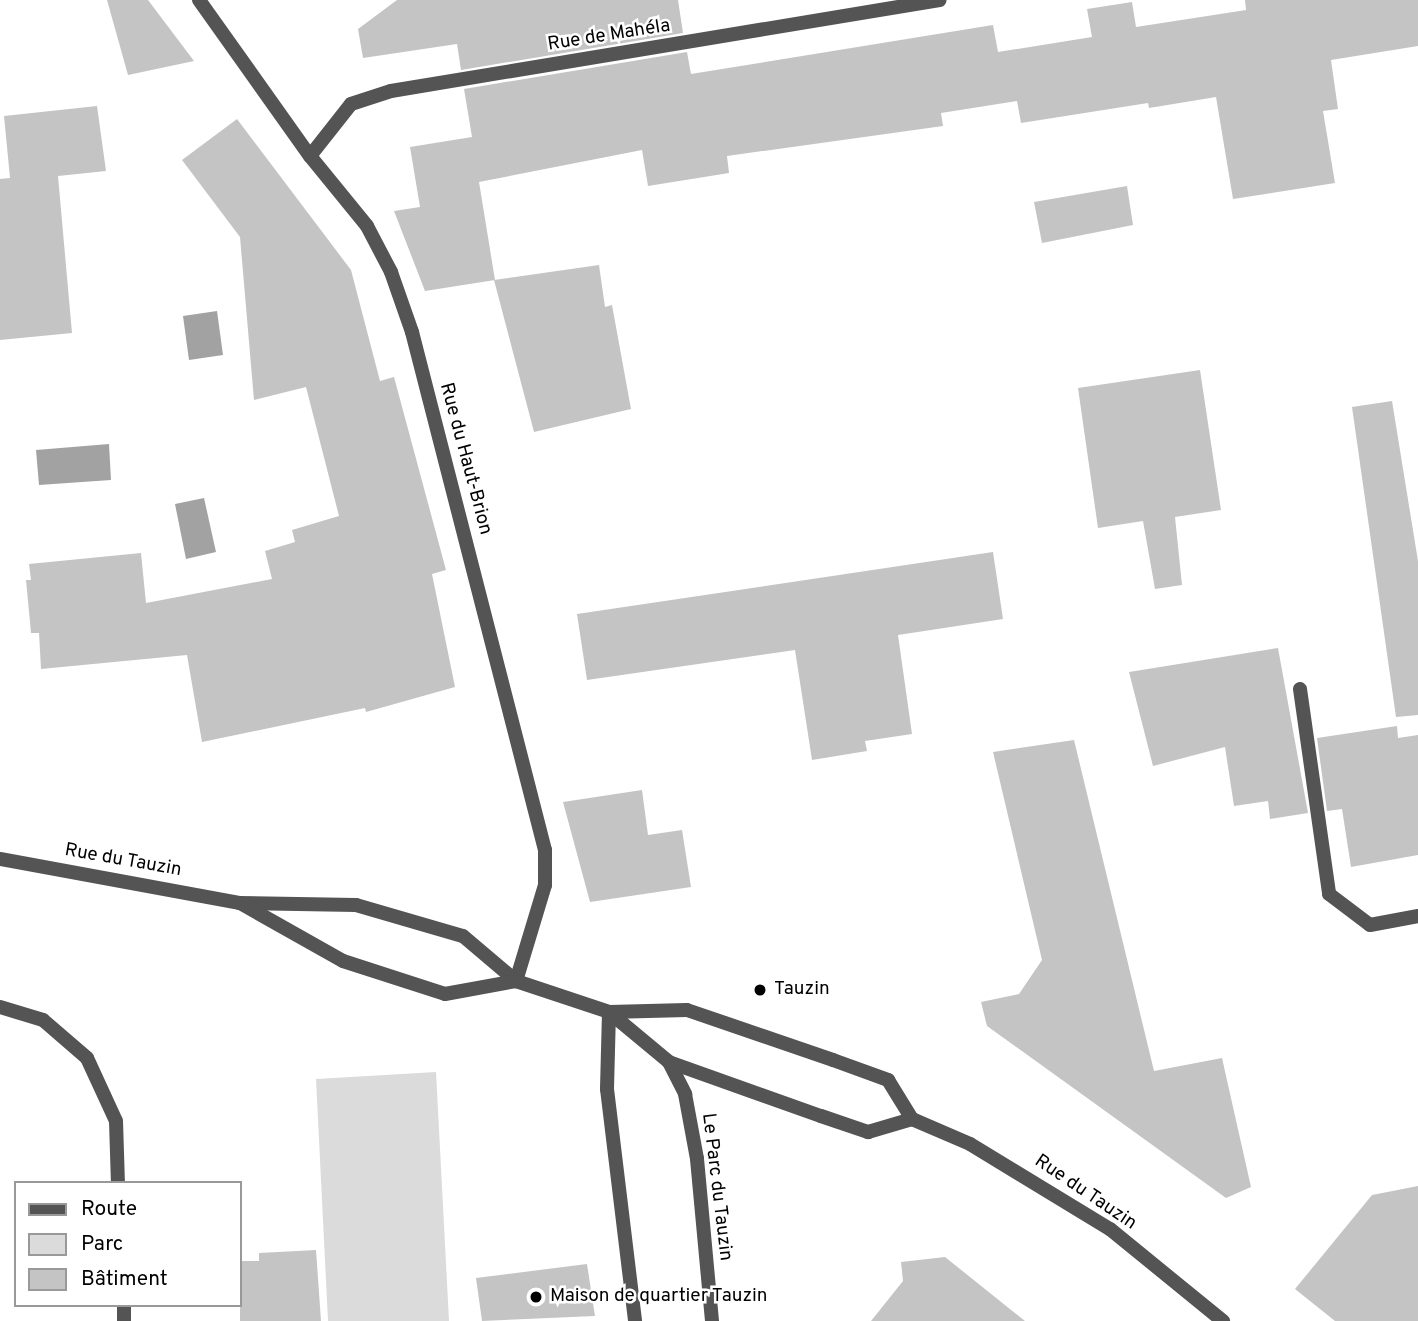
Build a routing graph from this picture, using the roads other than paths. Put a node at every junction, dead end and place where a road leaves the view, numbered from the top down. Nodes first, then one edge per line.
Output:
1 (199, 0) edge
2 (940, 0) edge
3 (310, 156) junction
4 (1300, 689) dead end
5 (0, 859) edge
6 (239, 903) junction
7 (1418, 916) edge
8 (516, 981) junction
9 (0, 1007) edge
10 (609, 1012) junction
11 (670, 1062) junction
12 (912, 1119) junction
13 (118, 1181) edge
14 (635, 1321) edge
15 (712, 1321) edge
16 (1223, 1321) edge

1 - 3 street, Rue du Haut-Brion
2 - 3 street, Rue de Mahéla
3 - 8 street, Rue du Haut-Brion
4 - 7 street
5 - 6 street, Rue du Tauzin
6 - 8 street, Rue du Tauzin
6 - 8 street, Rue du Tauzin
8 - 10 street, Rue du Tauzin
9 - 13 street
10 - 11 street, Rue du Tauzin
10 - 12 street, Rue du Tauzin
10 - 14 street
11 - 12 street, Rue du Tauzin
11 - 15 street, Le Parc du Tauzin
12 - 16 street, Rue du Tauzin

